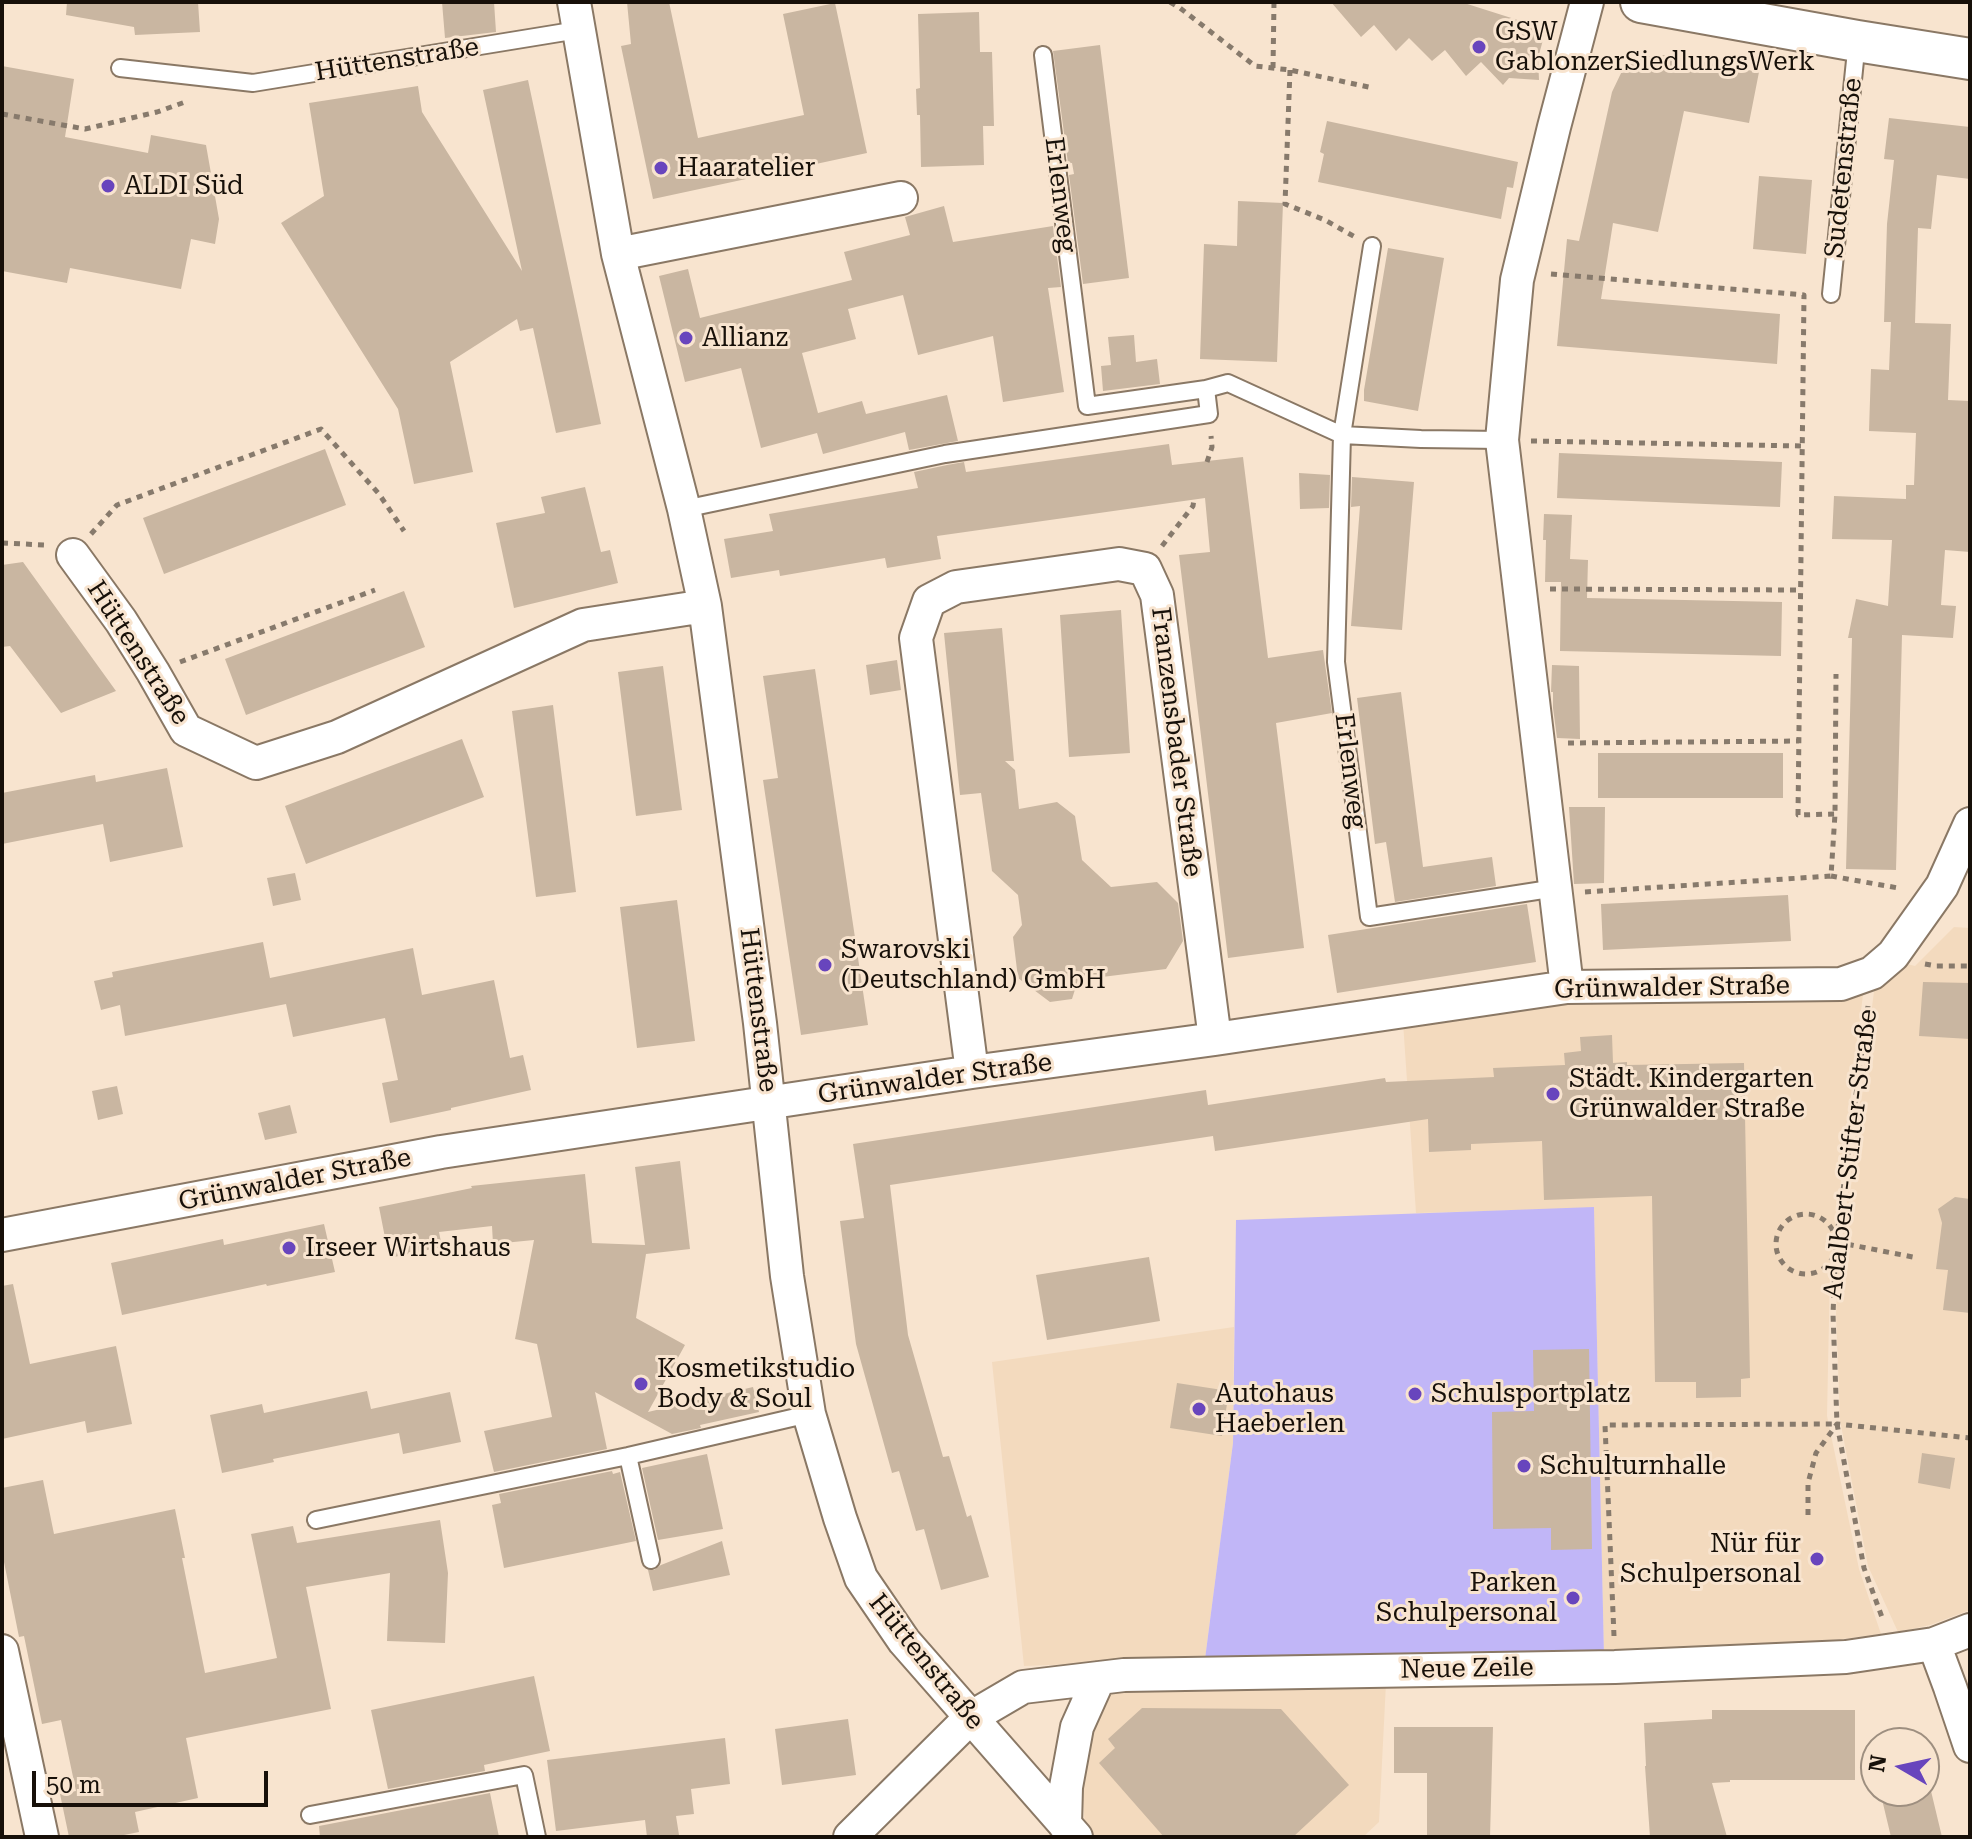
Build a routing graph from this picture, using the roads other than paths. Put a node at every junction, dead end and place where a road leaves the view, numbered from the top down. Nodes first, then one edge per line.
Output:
1 (1587, 2) edge
2 (1646, 3) edge
3 (576, 16) edge
4 (1857, 41) junction
5 (1043, 55) dead end
6 (1970, 59) edge
7 (120, 68) dead end
8 (901, 198) dead end
9 (1372, 246) road end
10 (618, 254) junction
11 (1831, 294) dead end
12 (1206, 389) junction
13 (1342, 435) junction
14 (1502, 440) junction
15 (684, 509) junction
16 (73, 555) road end
17 (705, 606) junction
18 (1970, 824) edge
19 (1556, 891) junction
20 (1567, 987) junction
21 (1215, 1039) junction
22 (972, 1072) junction
23 (770, 1103) junction
24 (2, 1235) edge
25 (809, 1414) junction
26 (628, 1456) junction
27 (316, 1520) dead end
28 (651, 1560) dead end
29 (1970, 1630) edge
30 (1934, 1644) junction
31 (2, 1651) edge
32 (1099, 1678) junction
33 (970, 1718) junction
34 (1970, 1746) edge
35 (310, 1815) dead end
36 (1070, 1831) edge
37 (42, 1837) edge
38 (537, 1837) edge
39 (850, 1837) edge

1 - 14 street
2 - 4 street, Sudetenstraße
3 - 7 lane, Hüttenstraße
3 - 10 street, Hüttenstraße
4 - 6 street, Sudetenstraße
4 - 11 lane, Sudetenstraße
5 - 12 lane, Erlenweg
8 - 10 street
9 - 13 lane, Erlenweg
10 - 15 street, Hüttenstraße
12 - 13 lane, Erlenweg
12 - 15 lane
13 - 14 lane, Erlenweg
13 - 19 lane, Erlenweg
14 - 19 street
15 - 17 street, Hüttenstraße
16 - 17 street, Hüttenstraße
17 - 23 street, Hüttenstraße
18 - 20 street, Grünwalder Straße
19 - 20 street
20 - 21 street, Grünwalder Straße
21 - 22 street, Grünwalder Straße
21 - 22 street, Franzensbader Straße
22 - 23 street, Grünwalder Straße
23 - 24 street, Grünwalder Straße
23 - 25 street, Hüttenstraße
25 - 26 lane
25 - 33 street, Hüttenstraße
26 - 27 lane
26 - 28 lane
29 - 30 street, Neue Zeile
30 - 32 street, Neue Zeile
30 - 34 street
31 - 37 street
32 - 33 street, Neue Zeile
32 - 36 street
33 - 36 street, Hüttenstraße
33 - 39 street, Neue Zeile
35 - 38 lane

